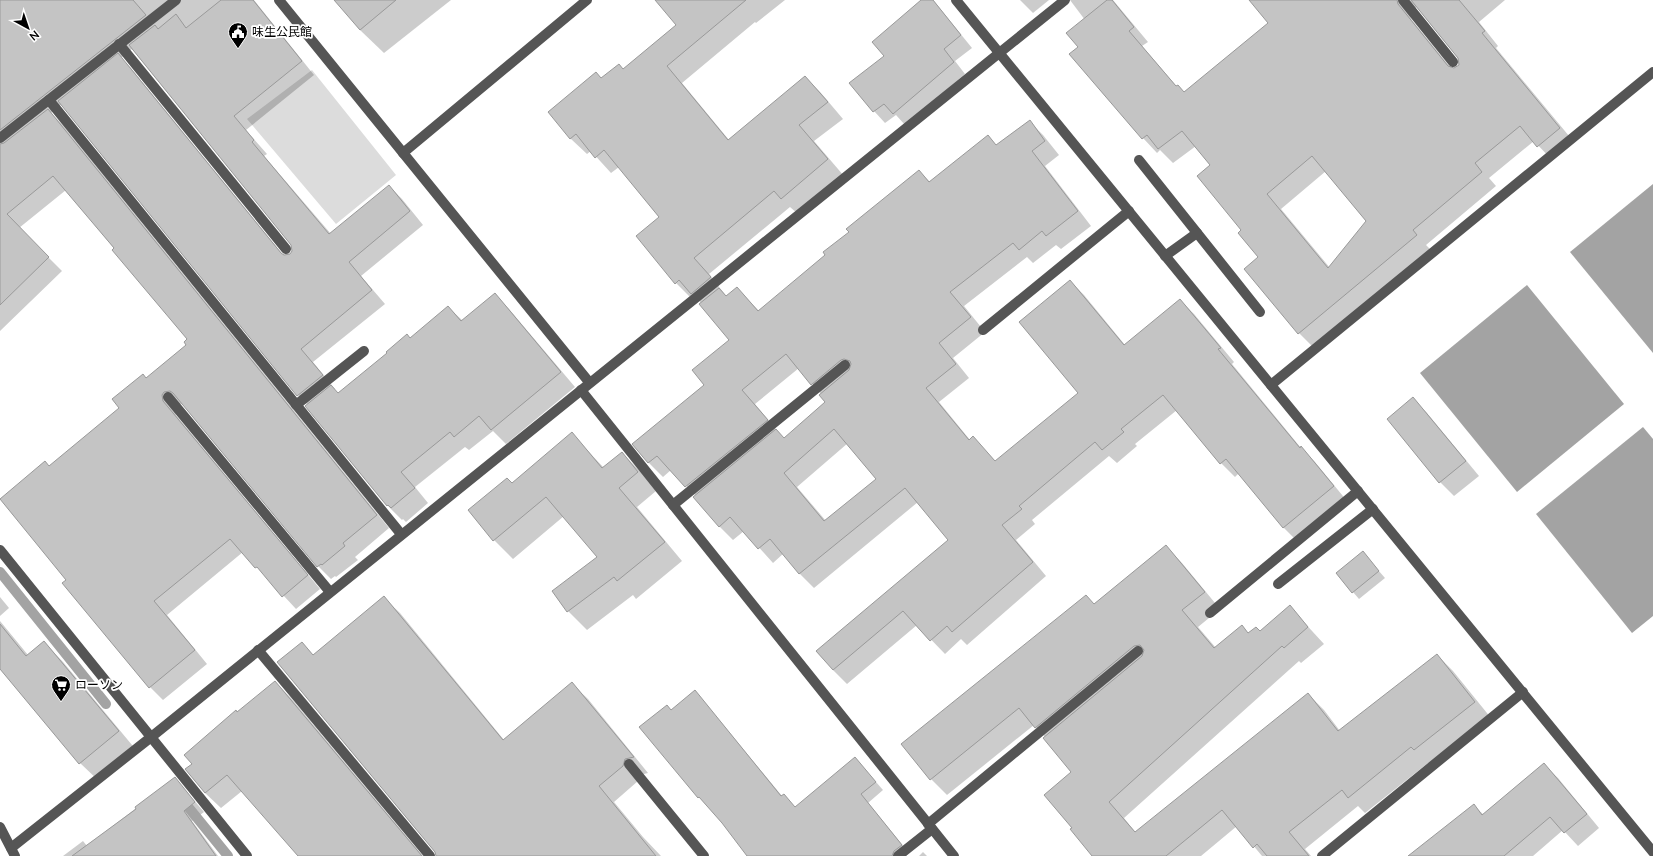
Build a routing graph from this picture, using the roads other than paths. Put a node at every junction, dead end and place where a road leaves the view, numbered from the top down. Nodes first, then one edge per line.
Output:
1 (176, 0) edge
2 (279, 0) edge
3 (587, 0) edge
4 (956, 0) edge
5 (1065, 0) edge
6 (1402, 0) edge
7 (119, 44) junction
8 (999, 53) junction
9 (1453, 62) dead end
10 (1653, 72) edge
11 (49, 100) junction
12 (0, 138) edge
13 (403, 153) junction
14 (1140, 160) dead end
15 (1129, 211) junction
16 (1197, 234) junction
17 (286, 250) dead end
18 (1165, 256) junction
19 (1260, 312) dead end
20 (983, 330) dead end
21 (364, 351) dead end
22 (845, 366) dead end
23 (590, 382) junction
24 (1271, 385) junction
25 (581, 390) junction
26 (168, 397) dead end
27 (296, 405) junction
28 (1358, 491) junction
29 (673, 505) junction
30 (1373, 509) junction
31 (401, 534) junction
32 (0, 550) edge
33 (1278, 584) dead end
34 (330, 592) junction
35 (1210, 613) dead end
36 (258, 650) junction
37 (1138, 651) dead end
38 (1523, 692) junction
39 (150, 738) junction
40 (629, 764) dead end
41 (930, 826) junction
42 (0, 828) edge
43 (13, 852) edge
44 (1653, 852) edge
45 (247, 856) edge
46 (430, 856) edge
47 (704, 856) edge
48 (898, 856) edge
49 (954, 856) edge
50 (1322, 856) edge

1 - 7 street
2 - 13 street
3 - 13 street
4 - 8 street
5 - 8 street
6 - 9 street
7 - 11 street
7 - 17 street
8 - 15 street
8 - 23 street
10 - 24 street
11 - 12 street
11 - 27 street
13 - 23 street
14 - 16 street
15 - 18 street
15 - 20 street
16 - 18 street
16 - 19 street
18 - 24 street
21 - 27 street
22 - 29 street
23 - 25 street
24 - 28 street
25 - 29 street
25 - 31 street
26 - 34 street
27 - 31 street
28 - 30 street
28 - 35 street
29 - 41 street
30 - 33 street
30 - 38 street
31 - 34 street
32 - 39 street
34 - 36 street
36 - 39 street
36 - 46 street
37 - 41 street
38 - 44 street
38 - 50 street
39 - 43 street
39 - 45 street
40 - 47 street
41 - 48 street
41 - 49 street
42 - 43 street

